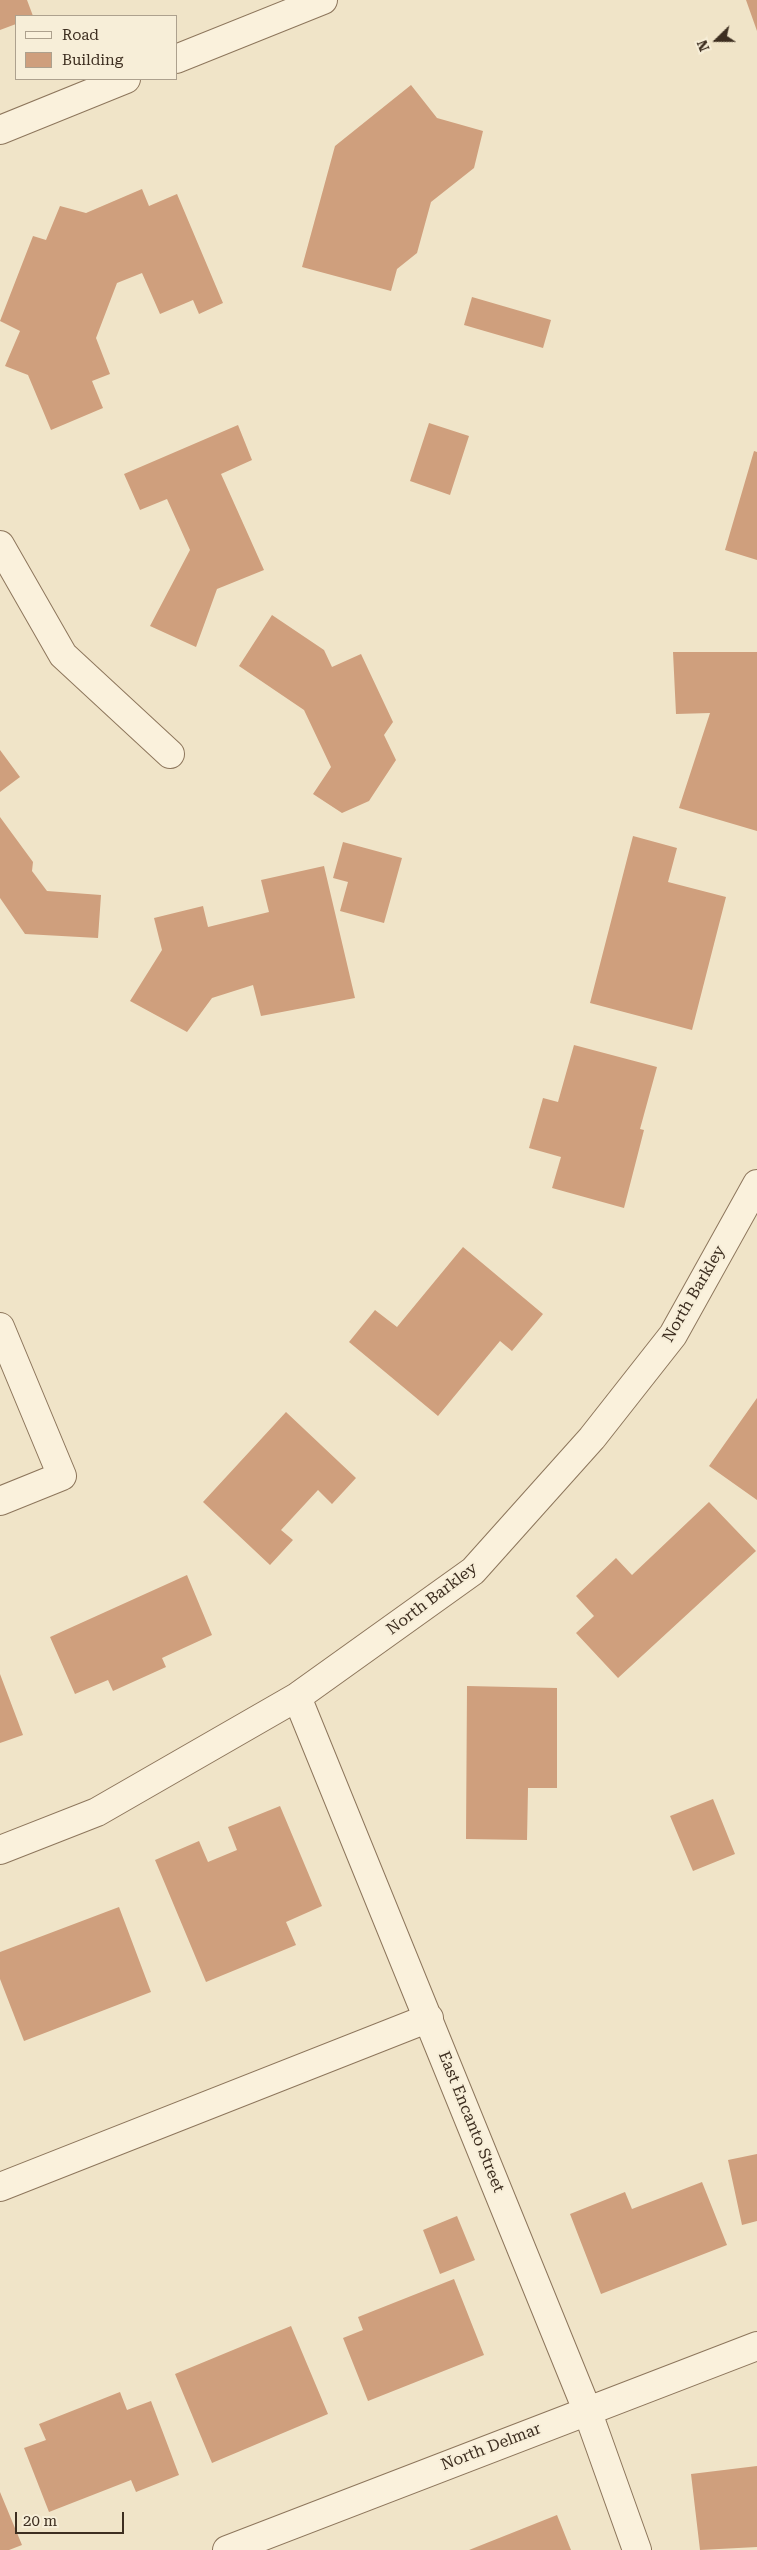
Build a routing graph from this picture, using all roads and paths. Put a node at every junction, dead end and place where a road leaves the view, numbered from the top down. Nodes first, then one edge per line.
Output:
1 (323, 0) edge
2 (178, 58) edge
3 (124, 80) edge
4 (0, 130) edge
5 (0, 545) edge
6 (170, 754) dead end
7 (757, 1184) edge
8 (0, 1327) edge
9 (0, 1501) edge
10 (297, 1697) junction
11 (0, 1850) edge
12 (429, 2018) junction
13 (0, 2187) edge
14 (757, 2346) edge
15 (587, 2410) junction
16 (227, 2550) edge
17 (637, 2550) edge

1 - 2 street
3 - 4 street
5 - 6 street
7 - 10 street, North Barkley
8 - 9 street
10 - 11 street, North Barkley
10 - 12 street, East Encanto Street
12 - 13 street
12 - 15 street, East Encanto Street
14 - 15 street, North Delmar
15 - 16 street, North Delmar
15 - 17 street, East Encanto Street

